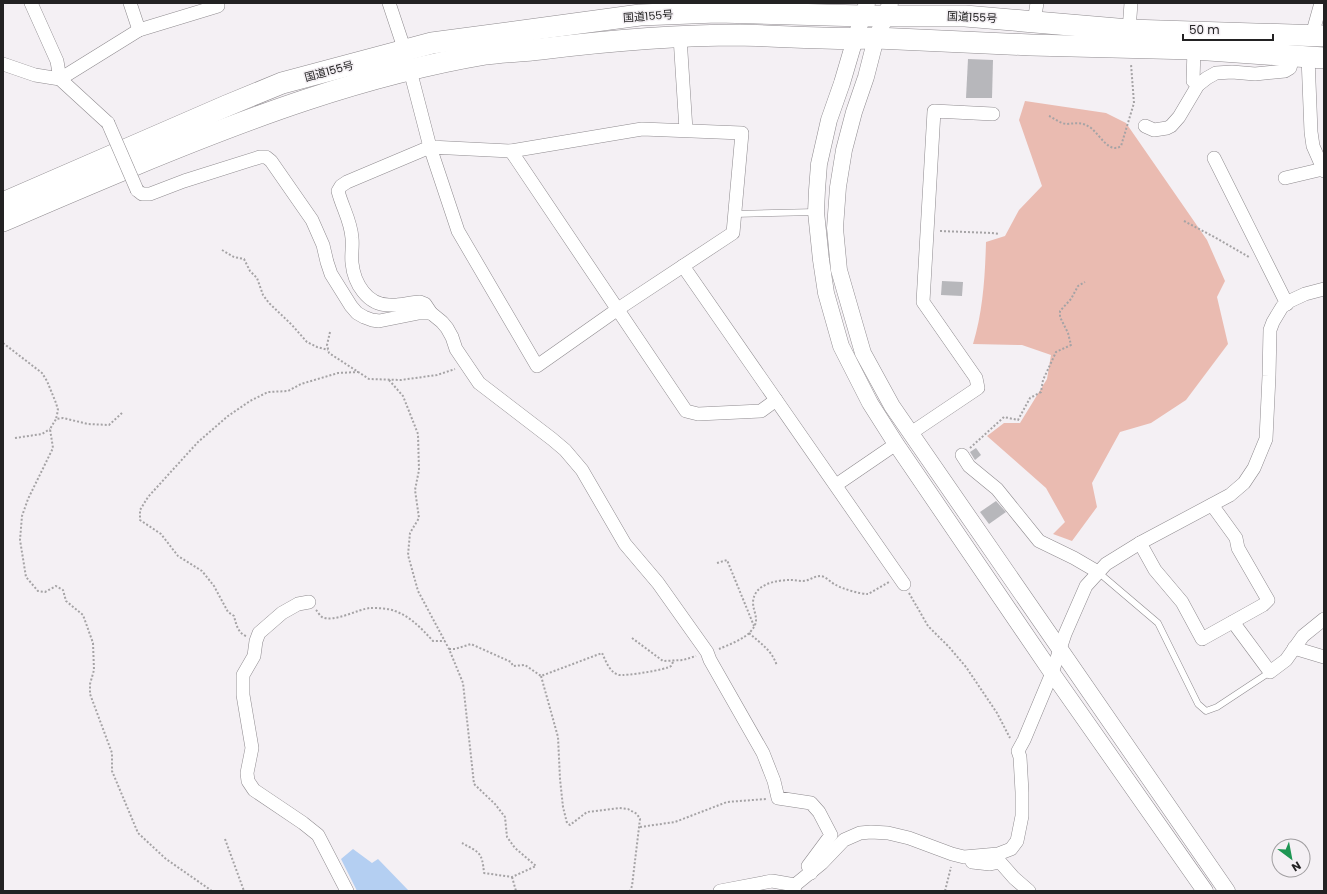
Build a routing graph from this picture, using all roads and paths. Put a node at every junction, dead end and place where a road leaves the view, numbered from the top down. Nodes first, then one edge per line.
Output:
1 (31, 3) edge
2 (130, 3) edge
3 (217, 3) edge
4 (389, 3) edge
5 (1131, 3) edge
6 (1321, 3) edge
7 (865, 9) edge
8 (888, 9) edge
9 (1036, 12) edge
10 (138, 30) junction
11 (1318, 36) edge
12 (680, 37) junction
13 (876, 38) junction
14 (1129, 38) junction
15 (855, 39) junction
16 (1194, 49) junction
17 (1308, 57) edge
18 (407, 60) junction
19 (3, 64) edge
20 (60, 80) junction
21 (1198, 85) junction
22 (993, 114) dead end
23 (1049, 116) dead end
24 (1145, 126) dead end
25 (686, 130) junction
26 (1318, 132) edge
27 (430, 147) junction
28 (510, 151) junction
29 (1214, 158) dead end
30 (1324, 170) edge
31 (1285, 178) dead end
32 (3, 203) edge
33 (816, 212) junction
34 (735, 214) junction
35 (3, 221) edge
36 (1184, 221) dead end
37 (927, 231) junction
38 (998, 234) dead end
39 (222, 250) dead end
40 (1267, 264) junction
41 (683, 266) junction
42 (1085, 282) dead end
43 (1324, 289) edge
44 (1287, 304) junction
45 (618, 309) junction
46 (431, 313) junction
47 (330, 332) dead end
48 (3, 343) edge
49 (328, 350) junction
50 (466, 364) junction
51 (358, 372) junction
52 (389, 380) junction
53 (776, 400) junction
54 (122, 413) dead end
55 (56, 419) junction
56 (50, 429) junction
57 (910, 433) junction
58 (15, 438) dead end
59 (896, 444) junction
60 (962, 455) joint
61 (836, 485) junction
62 (1212, 505) junction
63 (1140, 543) junction
64 (717, 563) dead end
65 (1098, 572) junction
66 (901, 580) junction
67 (309, 602) joint
68 (1324, 619) edge
69 (1233, 622) junction
70 (754, 626) junction
71 (749, 633) junction
72 (632, 638) dead end
73 (256, 641) junction
74 (445, 641) junction
75 (1294, 648) junction
76 (449, 649) junction
77 (1060, 650) junction
78 (707, 652) junction
79 (1324, 657) edge
80 (674, 660) junction
81 (777, 666) dead end
82 (1270, 672) junction
83 (1052, 673) junction
84 (541, 676) junction
85 (1018, 751) junction
86 (778, 798) junction
87 (640, 827) junction
88 (225, 839) dead end
89 (462, 843) dead end
90 (952, 858) junction
91 (811, 873) junction
92 (512, 877) junction
93 (794, 888) edge
94 (212, 891) edge
95 (244, 891) edge
96 (347, 891) edge
97 (516, 891) edge
98 (630, 891) edge
99 (720, 891) edge
100 (946, 891) edge
101 (1029, 891) edge
102 (1205, 891) edge
103 (1227, 891) edge

1 - 20 street
2 - 10 street
3 - 10 street
4 - 18 street
5 - 14 street
6 - 11 street
7 - 8 highway, 国道155号
7 - 15 street
7 - 18 highway, 国道155号
8 - 9 highway, 国道155号
8 - 13 street
9 - 14 highway, 国道155号
10 - 20 street
11 - 14 highway, 国道155号
12 - 15 highway, 国道155号
12 - 18 highway, 国道155号
12 - 25 street
13 - 14 highway, 国道155号
13 - 15 highway, 国道155号
13 - 57 street
14 - 16 highway, 国道155号
14 - 23 path
15 - 33 street
16 - 17 highway, 国道155号
16 - 21 street
17 - 21 street
17 - 26 street
18 - 27 street
18 - 32 highway, 国道155号
18 - 35 highway, 国道155号
19 - 20 street
20 - 46 street, bridge
21 - 24 street
22 - 37 street
25 - 28 street
25 - 34 street
26 - 30 street
27 - 28 street
27 - 45 street
27 - 46 street
28 - 45 street
29 - 40 street
30 - 31 street
33 - 34 lane
33 - 59 street
34 - 41 street
36 - 40 path
37 - 38 path
37 - 57 street
39 - 49 path
40 - 44 street
41 - 45 street
41 - 53 street
42 - 60 path
43 - 44 street
44 - 62 street
45 - 53 street
46 - 50 street
47 - 49 path
48 - 55 path
49 - 51 path
50 - 52 path
50 - 78 street
51 - 52 path
51 - 73 path
52 - 74 path
53 - 61 street
54 - 55 path
55 - 56 path
56 - 58 path
56 - 94 path
57 - 77 street
59 - 61 street
59 - 83 street
60 - 65 street
61 - 66 street
62 - 63 street
62 - 69 street
63 - 65 street
63 - 69 street
64 - 70 path
65 - 77 street
65 - 82 lane
66 - 70 path
66 - 85 path
67 - 73 street
67 - 74 path
68 - 75 street
69 - 82 street
70 - 71 path
71 - 78 path
71 - 81 path
72 - 80 path
73 - 96 street
74 - 76 path
75 - 79 street
75 - 82 street
76 - 84 path
76 - 92 path
77 - 83 street
77 - 103 street
78 - 80 path
78 - 86 street
80 - 84 path
83 - 85 street
83 - 102 street
84 - 87 path
85 - 90 street
86 - 87 path
86 - 91 street
87 - 98 path
88 - 95 path
89 - 92 path
90 - 91 street
90 - 100 path
90 - 101 street
91 - 93 street
92 - 97 path
93 - 99 street

